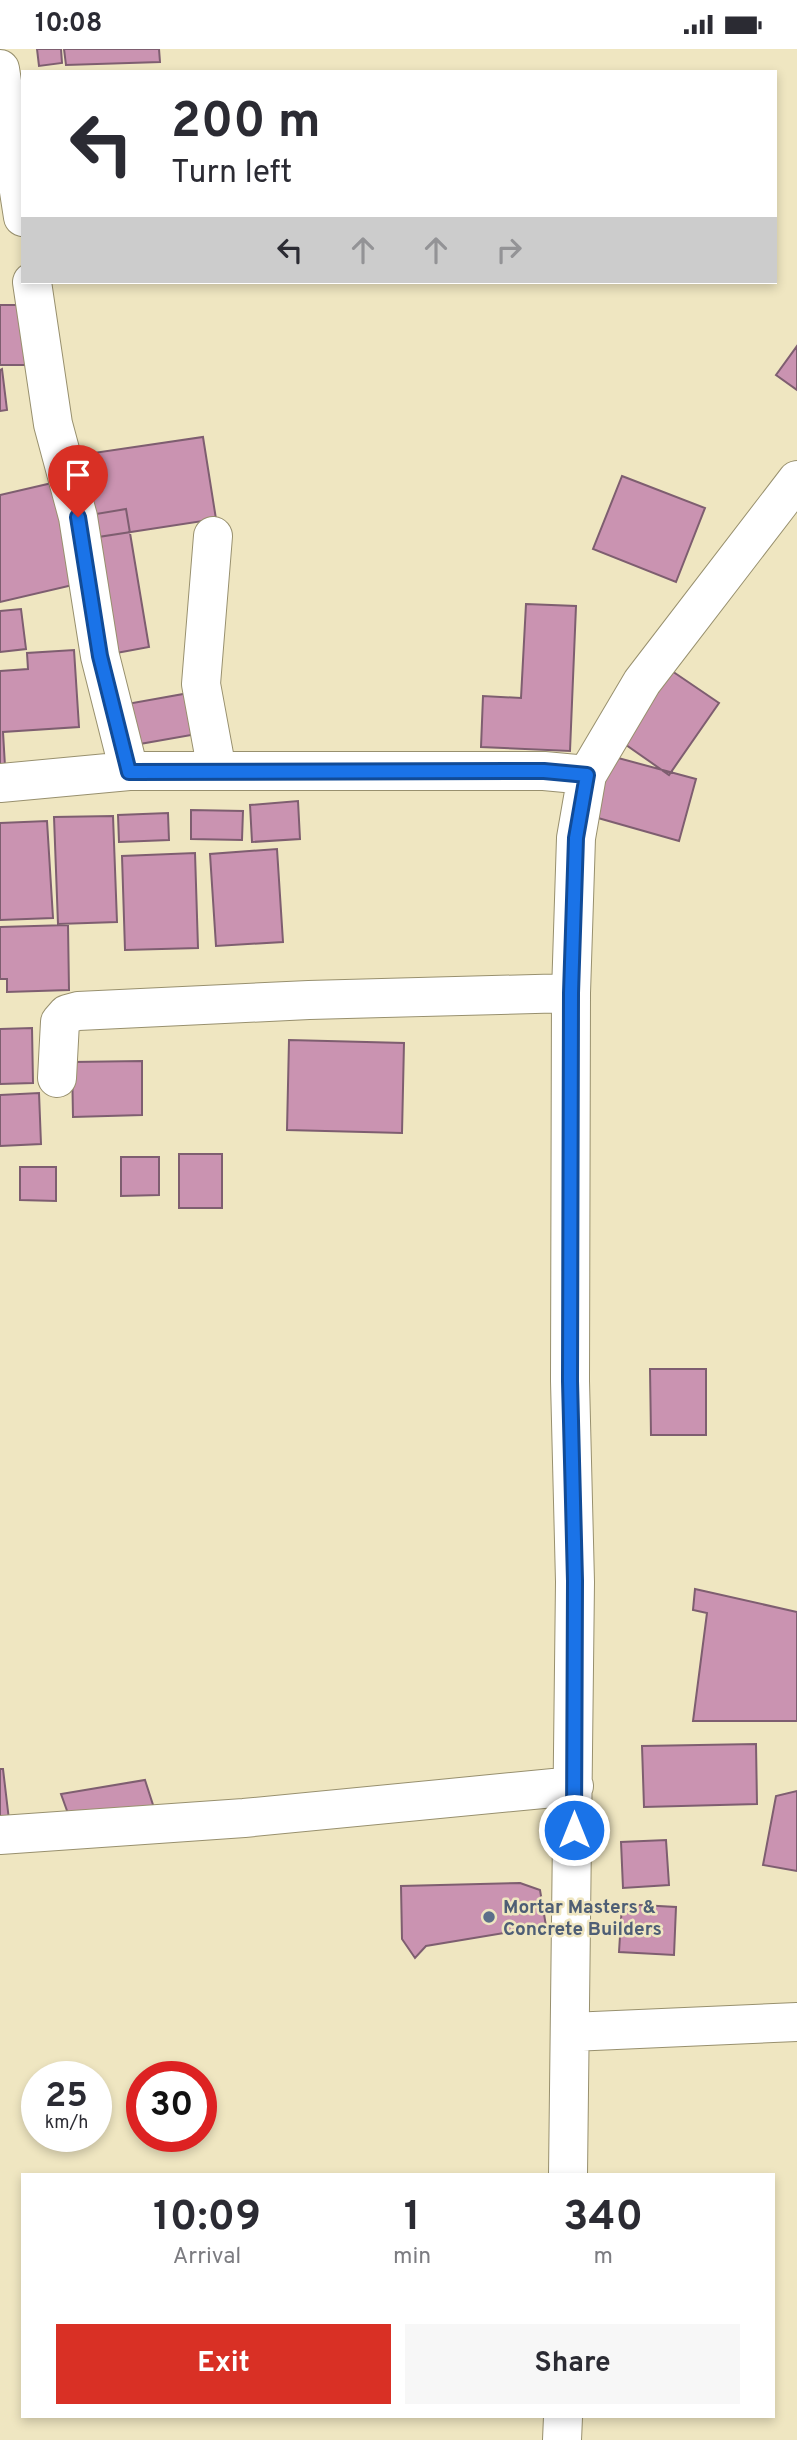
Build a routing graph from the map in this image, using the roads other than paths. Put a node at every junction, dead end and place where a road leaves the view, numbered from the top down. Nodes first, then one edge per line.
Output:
1 (0, 69) edge
2 (21, 204) edge
3 (32, 284) edge
4 (797, 480) edge
5 (213, 536) dead end
6 (217, 771) junction
7 (129, 772) junction
8 (587, 775) junction
9 (0, 783) edge
10 (571, 993) junction
11 (57, 1078) dead end
12 (574, 1786) junction
13 (0, 1835) edge
14 (797, 2022) edge
15 (571, 2032) junction
16 (568, 2173) edge
17 (563, 2418) edge
18 (562, 2440) edge

1 - 2 street
3 - 7 street
4 - 8 street
5 - 6 street
6 - 7 street
6 - 8 street
7 - 9 street
8 - 10 street
10 - 11 street
10 - 12 street
12 - 13 street
12 - 15 street
14 - 15 street
15 - 16 street
17 - 18 street

